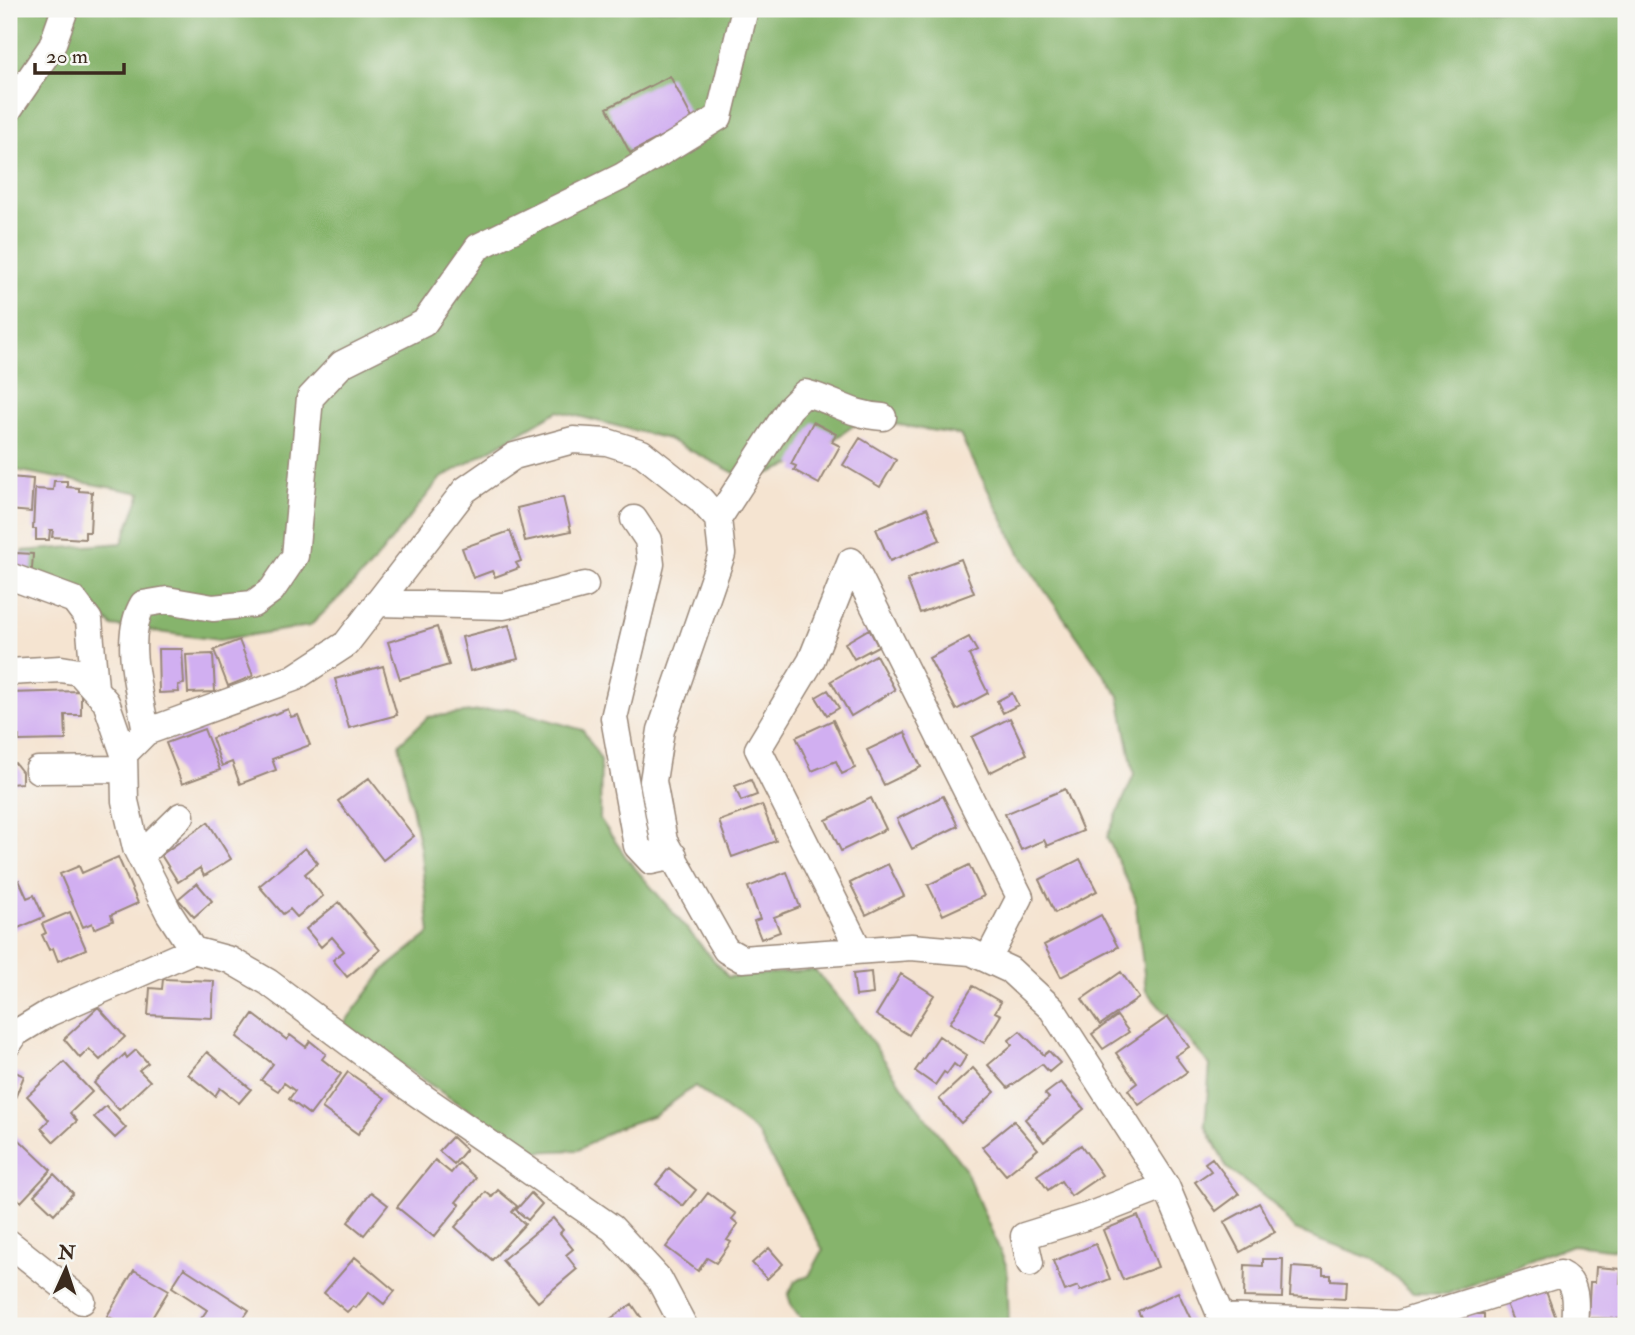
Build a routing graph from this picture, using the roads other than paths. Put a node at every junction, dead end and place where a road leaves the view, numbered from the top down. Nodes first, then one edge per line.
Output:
1 (65, 9) edge
2 (745, 9) edge
3 (9, 109) edge
4 (883, 417) dead end
5 (634, 519) dead end
6 (718, 519) junction
7 (12, 577) dead end
8 (585, 585) dead end
9 (377, 603) junction
10 (9, 672) edge
11 (95, 687) junction
12 (146, 732) junction
13 (124, 762) junction
14 (38, 770) dead end
15 (181, 816) dead end
16 (140, 856) junction
17 (674, 856) junction
18 (193, 950) junction
19 (859, 950) junction
20 (988, 959) junction
21 (9, 1043) edge
22 (1166, 1186) junction
23 (9, 1243) edge
24 (1030, 1263) dead end
25 (82, 1301) dead end
26 (1223, 1322) edge
27 (1398, 1325) edge
28 (684, 1326) edge
29 (1574, 1326) edge

1 - 3 street
2 - 12 street
4 - 6 street
5 - 17 street
6 - 9 street
6 - 17 street
7 - 11 street
8 - 9 street
9 - 12 street
10 - 11 street
11 - 13 street
12 - 13 street
13 - 14 street
13 - 16 street
15 - 16 street
16 - 18 street
17 - 19 street
18 - 21 street
18 - 28 street
19 - 20 street
19 - 20 street
20 - 22 street
22 - 24 street
22 - 26 street
23 - 25 street
26 - 27 street
27 - 29 street

